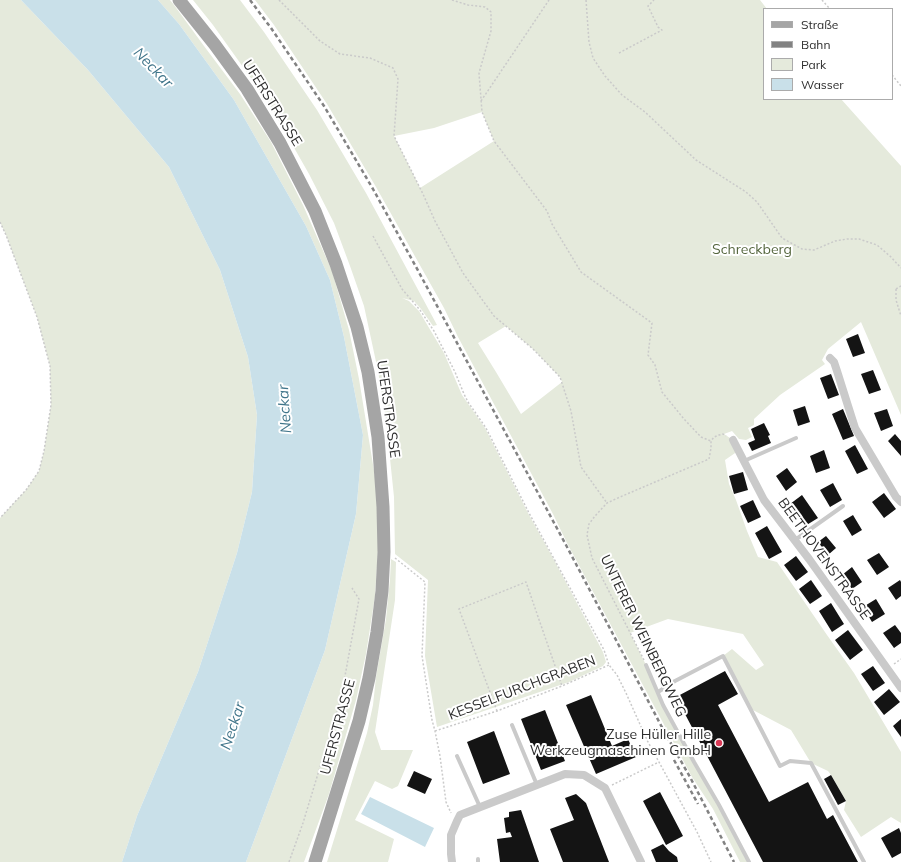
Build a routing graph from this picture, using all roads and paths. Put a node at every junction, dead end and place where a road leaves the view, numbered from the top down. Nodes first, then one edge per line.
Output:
1 (180, 0) edge
2 (279, 0) edge
3 (452, 0) edge
4 (549, 0) edge
5 (586, 0) edge
6 (654, 0) edge
7 (822, 0) edge
8 (829, 8) edge
9 (620, 53) dead end
10 (893, 76) edge
11 (901, 86) edge
12 (481, 102) junction
13 (0, 222) edge
14 (374, 236) dead end
15 (901, 268) edge
16 (901, 286) edge
17 (901, 316) edge
18 (830, 358) dead end
19 (796, 438) dead end
20 (733, 440) joint
21 (711, 441) junction
22 (744, 461) junction
23 (901, 502) edge
24 (607, 503) junction
25 (843, 506) dead end
26 (0, 518) edge
27 (795, 541) junction
28 (391, 556) dead end
29 (352, 588) dead end
30 (609, 665) junction
31 (646, 665) joint
32 (562, 686) junction
33 (901, 688) edge
34 (658, 692) junction
35 (496, 711) junction
36 (512, 725) dead end
37 (436, 731) junction
38 (457, 756) dead end
39 (659, 762) junction
40 (537, 784) junction
41 (605, 788) junction
42 (480, 807) junction
43 (457, 821) junction
44 (289, 862) edge
45 (315, 862) edge
46 (452, 862) edge
47 (642, 862) edge
48 (711, 862) edge
49 (749, 862) edge
50 (864, 862) edge

1 - 45 main road, UFERSTRASSE
2 - 24 path
3 - 12 path
4 - 12 path
5 - 15 path
6 - 9 path
7 - 8 path
10 - 11 path
12 - 21 path
13 - 26 path
14 - 30 path
16 - 17 path
18 - 23 street
19 - 22 lane
20 - 21 path
20 - 22 street, BEETHOVENSTRASSE
21 - 24 path
22 - 27 street, BEETHOVENSTRASSE
24 - 31 path, UNTERER WEINBERGWEG
25 - 27 lane
27 - 33 street, BEETHOVENSTRASSE
28 - 37 path
29 - 44 path
30 - 32 path, KESSELFURCHGRABEN
30 - 39 path, KESSELFURCHGRABEN
31 - 34 lane, UNTERER WEINBERGWEG
32 - 35 path, KESSELFURCHGRABEN
32 - 35 path
34 - 49 lane, UNTERER WEINBERGWEG
34 - 50 lane
35 - 37 path, KESSELFURCHGRABEN
36 - 40 lane
37 - 43 path
38 - 42 lane
39 - 41 path
39 - 48 path, KESSELFURCHGRABEN
40 - 41 street
40 - 42 street
41 - 47 street
42 - 43 street
43 - 46 street

